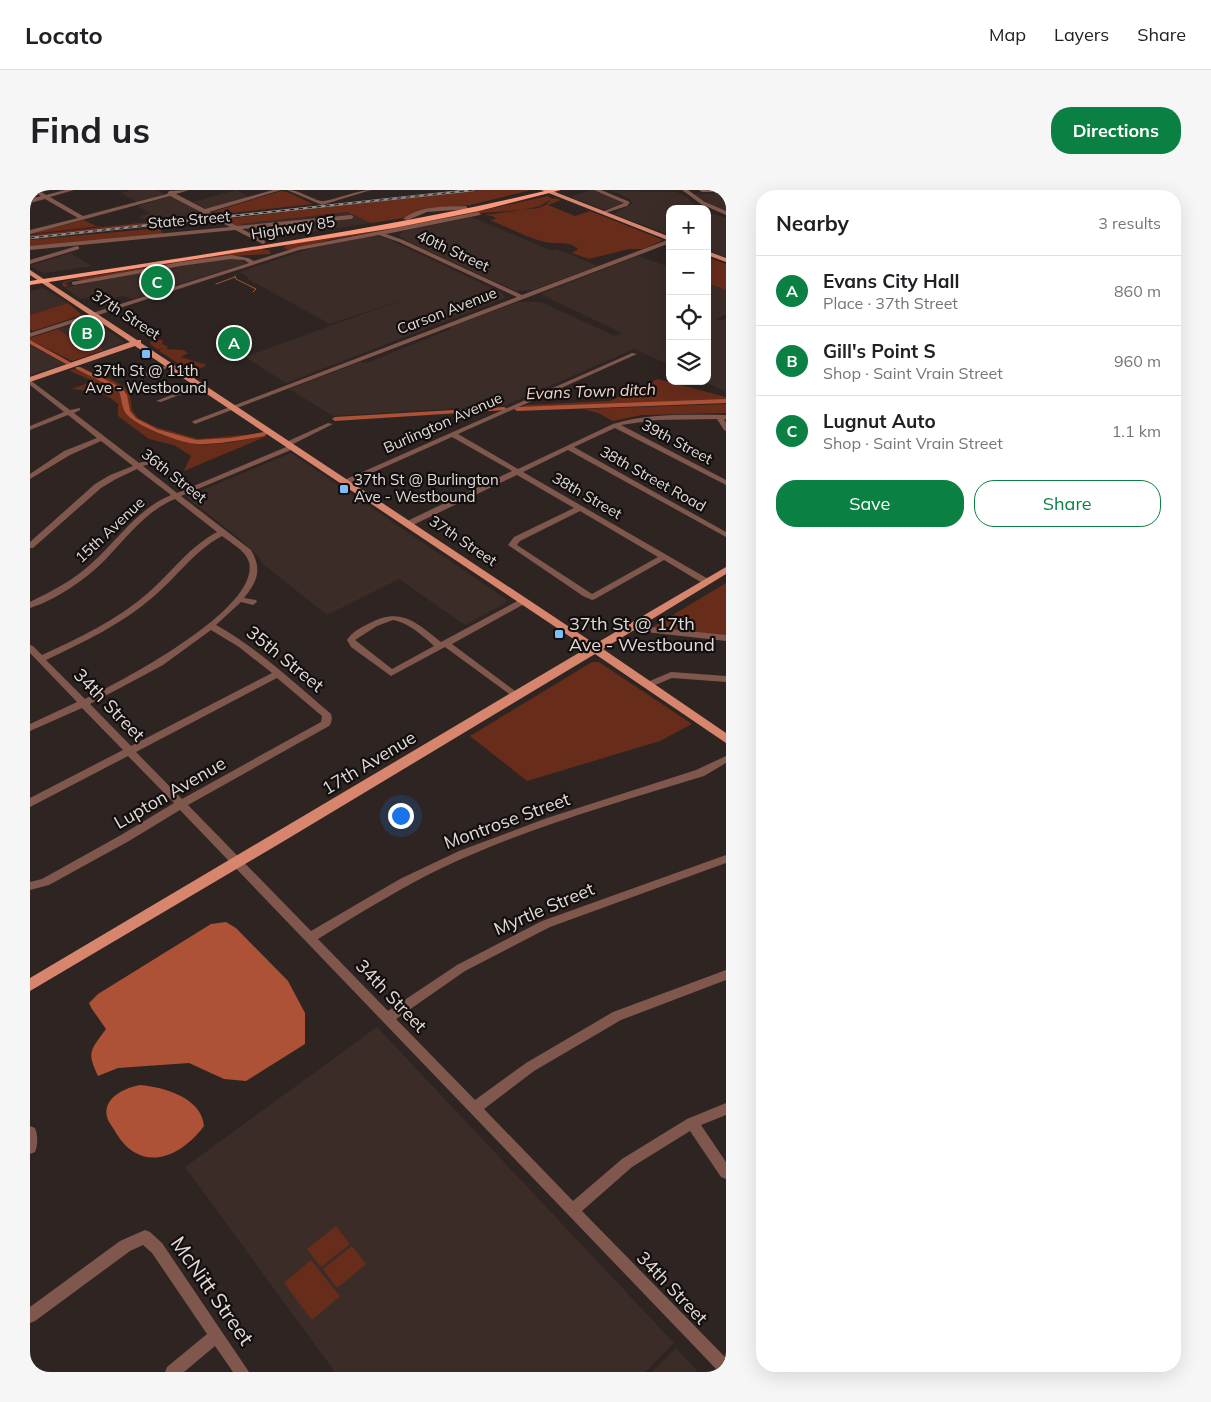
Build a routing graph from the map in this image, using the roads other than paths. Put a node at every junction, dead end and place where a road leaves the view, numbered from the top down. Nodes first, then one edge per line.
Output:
1 (34, 190) edge
2 (71, 190) edge
3 (162, 190) edge
4 (186, 190) edge
5 (278, 190) edge
6 (290, 190) edge
7 (368, 190) edge
8 (598, 190) edge
9 (685, 190) edge
10 (702, 190) edge
11 (726, 190) edge
12 (548, 191) edge
13 (171, 194) junction
14 (46, 197) junction
15 (30, 201) edge
16 (205, 211) junction
17 (604, 213) junction
18 (726, 213) edge
19 (478, 214) dead end
20 (351, 217) dead end
21 (82, 218) junction
22 (236, 228) junction
23 (30, 232) edge
24 (386, 232) junction
25 (379, 233) junction
26 (666, 238) edge
27 (103, 240) junction
28 (401, 241) junction
29 (666, 242) edge
30 (266, 244) junction
31 (30, 248) edge
32 (284, 253) junction
33 (711, 254) edge
34 (726, 260) edge
35 (30, 262) edge
36 (254, 264) junction
37 (107, 271) junction
38 (30, 272) edge
39 (38, 279) edge
40 (30, 283) edge
41 (74, 284) dead end
42 (59, 290) junction
43 (521, 297) junction
44 (96, 314) junction
45 (30, 335) edge
46 (138, 342) junction
47 (634, 354) dead end
48 (172, 365) junction
49 (144, 375) dead end
50 (30, 381) edge
51 (202, 386) junction
52 (159, 401) dead end
53 (234, 406) junction
54 (78, 409) dead end
55 (69, 412) junction
56 (723, 417) edge
57 (195, 422) dead end
58 (330, 424) dead end
59 (615, 425) junction
60 (30, 428) edge
61 (726, 429) edge
62 (453, 434) junction
63 (103, 438) junction
64 (291, 445) junction
65 (568, 447) junction
66 (147, 462) dead end
67 (138, 466) junction
68 (517, 471) junction
69 (30, 477) edge
70 (346, 481) junction
71 (726, 483) edge
72 (176, 496) junction
73 (580, 508) junction
74 (408, 524) junction
75 (223, 532) junction
76 (726, 535) edge
77 (30, 546) edge
78 (664, 557) junction
79 (726, 570) edge
80 (707, 582) junction
81 (239, 598) junction
82 (523, 601) junction
83 (252, 602) dead end
84 (30, 605) edge
85 (211, 626) junction
86 (631, 628) junction
87 (726, 638) edge
88 (443, 644) junction
89 (30, 648) edge
90 (595, 649) junction
91 (40, 659) junction
92 (279, 673) junction
93 (726, 679) edge
94 (648, 685) junction
95 (516, 696) junction
96 (83, 703) junction
97 (326, 724) joint
98 (30, 728) edge
99 (726, 739) edge
100 (130, 751) junction
101 (726, 759) edge
102 (30, 803) edge
103 (181, 804) junction
104 (726, 859) edge
105 (238, 863) junction
106 (30, 886) edge
107 (310, 937) junction
108 (726, 975) edge
109 (30, 985) edge
110 (388, 1018) junction
111 (475, 1108) junction
112 (726, 1109) edge
113 (692, 1123) junction
114 (30, 1132) edge
115 (30, 1148) edge
116 (726, 1173) edge
117 (573, 1210) junction
118 (30, 1316) edge
119 (217, 1335) junction
120 (726, 1369) edge
121 (172, 1372) edge
122 (242, 1372) edge

1 - 14 street
2 - 14 street
3 - 13 street
4 - 13 street
5 - 16 street
6 - 7 street
8 - 17 street
9 - 18 street
10 - 11 street
12 - 17 main road
12 - 30 highway, Highway 85
12 - 30 highway, Highway 85
13 - 16 street
13 - 21 street
14 - 15 street
14 - 21 street
16 - 22 street
17 - 26 main road
19 - 24 street
20 - 22 street, State Street
21 - 23 street
22 - 27 street, State Street
22 - 30 street
24 - 25 street
24 - 28 street, 40th Street
25 - 28 street, 40th Street
25 - 32 street
27 - 31 street, State Street
27 - 35 street
28 - 43 street, 40th Street
29 - 43 street, Carson Avenue
30 - 32 street
30 - 37 highway, Highway 85
30 - 39 highway, Highway 85
32 - 36 street
33 - 34 main road
36 - 41 street
36 - 44 street
37 - 39 highway, Highway 85
37 - 42 highway
38 - 39 main road, 37th Street
39 - 40 highway, Highway 85
39 - 42 main road, 37th Street
42 - 44 main road, 37th Street
43 - 53 street, Carson Avenue
44 - 45 street
44 - 46 main road, 37th Street
46 - 48 main road, 37th Street
46 - 50 main road
47 - 62 street, Burlington Avenue
48 - 49 street
48 - 51 main road, 37th Street
50 - 55 street, 36th Street
51 - 52 street
51 - 53 main road, 37th Street
53 - 57 street, Carson Avenue
53 - 64 main road, 37th Street
54 - 55 street
55 - 60 street
55 - 63 street, 36th Street
56 - 59 street
56 - 61 street
58 - 64 street, 15th Avenue
59 - 65 street
59 - 71 street, 39th Street
62 - 68 street, 38th Street
62 - 70 street, Burlington Avenue
63 - 67 street, 36th Street
63 - 69 street
64 - 70 main road, 37th Street
64 - 72 street, 15th Avenue
65 - 68 street
65 - 76 street, 38th Street Road
66 - 67 street
67 - 72 street, 36th Street
67 - 77 street
68 - 73 street, 38th Street
68 - 74 street
70 - 74 main road, 37th Street
72 - 75 street, 36th Street
72 - 84 street, 15th Avenue
73 - 78 street, 38th Street
73 - 78 street
74 - 82 main road, 37th Street
75 - 81 street, 36th Street
75 - 91 street
78 - 80 street, 38th Street
79 - 80 main road, 17th Avenue
80 - 86 main road, 17th Avenue
81 - 83 street
81 - 85 street, 36th Street
82 - 88 street
82 - 90 main road, 37th Street
85 - 92 street, 35th Street
85 - 96 street, 36th Street
86 - 87 street
86 - 90 main road, 17th Avenue
88 - 88 street
88 - 95 street
89 - 91 street, 34th Street
90 - 94 main road, 37th Street
90 - 95 main road, 17th Avenue
91 - 96 street, 34th Street
92 - 97 street, 35th Street
92 - 100 street
93 - 94 street
94 - 99 main road, 37th Street
95 - 105 main road, 17th Avenue
96 - 98 street, 36th Street
96 - 100 street, 34th Street
97 - 103 street, Lupton Avenue
100 - 102 street
100 - 103 street, 34th Street
101 - 107 street, Montrose Street
103 - 105 street, 34th Street
103 - 106 street, Lupton Avenue
104 - 110 street, Myrtle Street
105 - 107 street, 34th Street
105 - 109 main road, 17th Avenue
107 - 110 street, 34th Street
108 - 111 street
110 - 111 street, 34th Street
111 - 117 street, 34th Street
112 - 113 street
113 - 116 street
113 - 117 street
114 - 115 street
117 - 120 street, 34th Street
118 - 119 street, McNitt Street
119 - 121 street
119 - 122 street, McNitt Street

